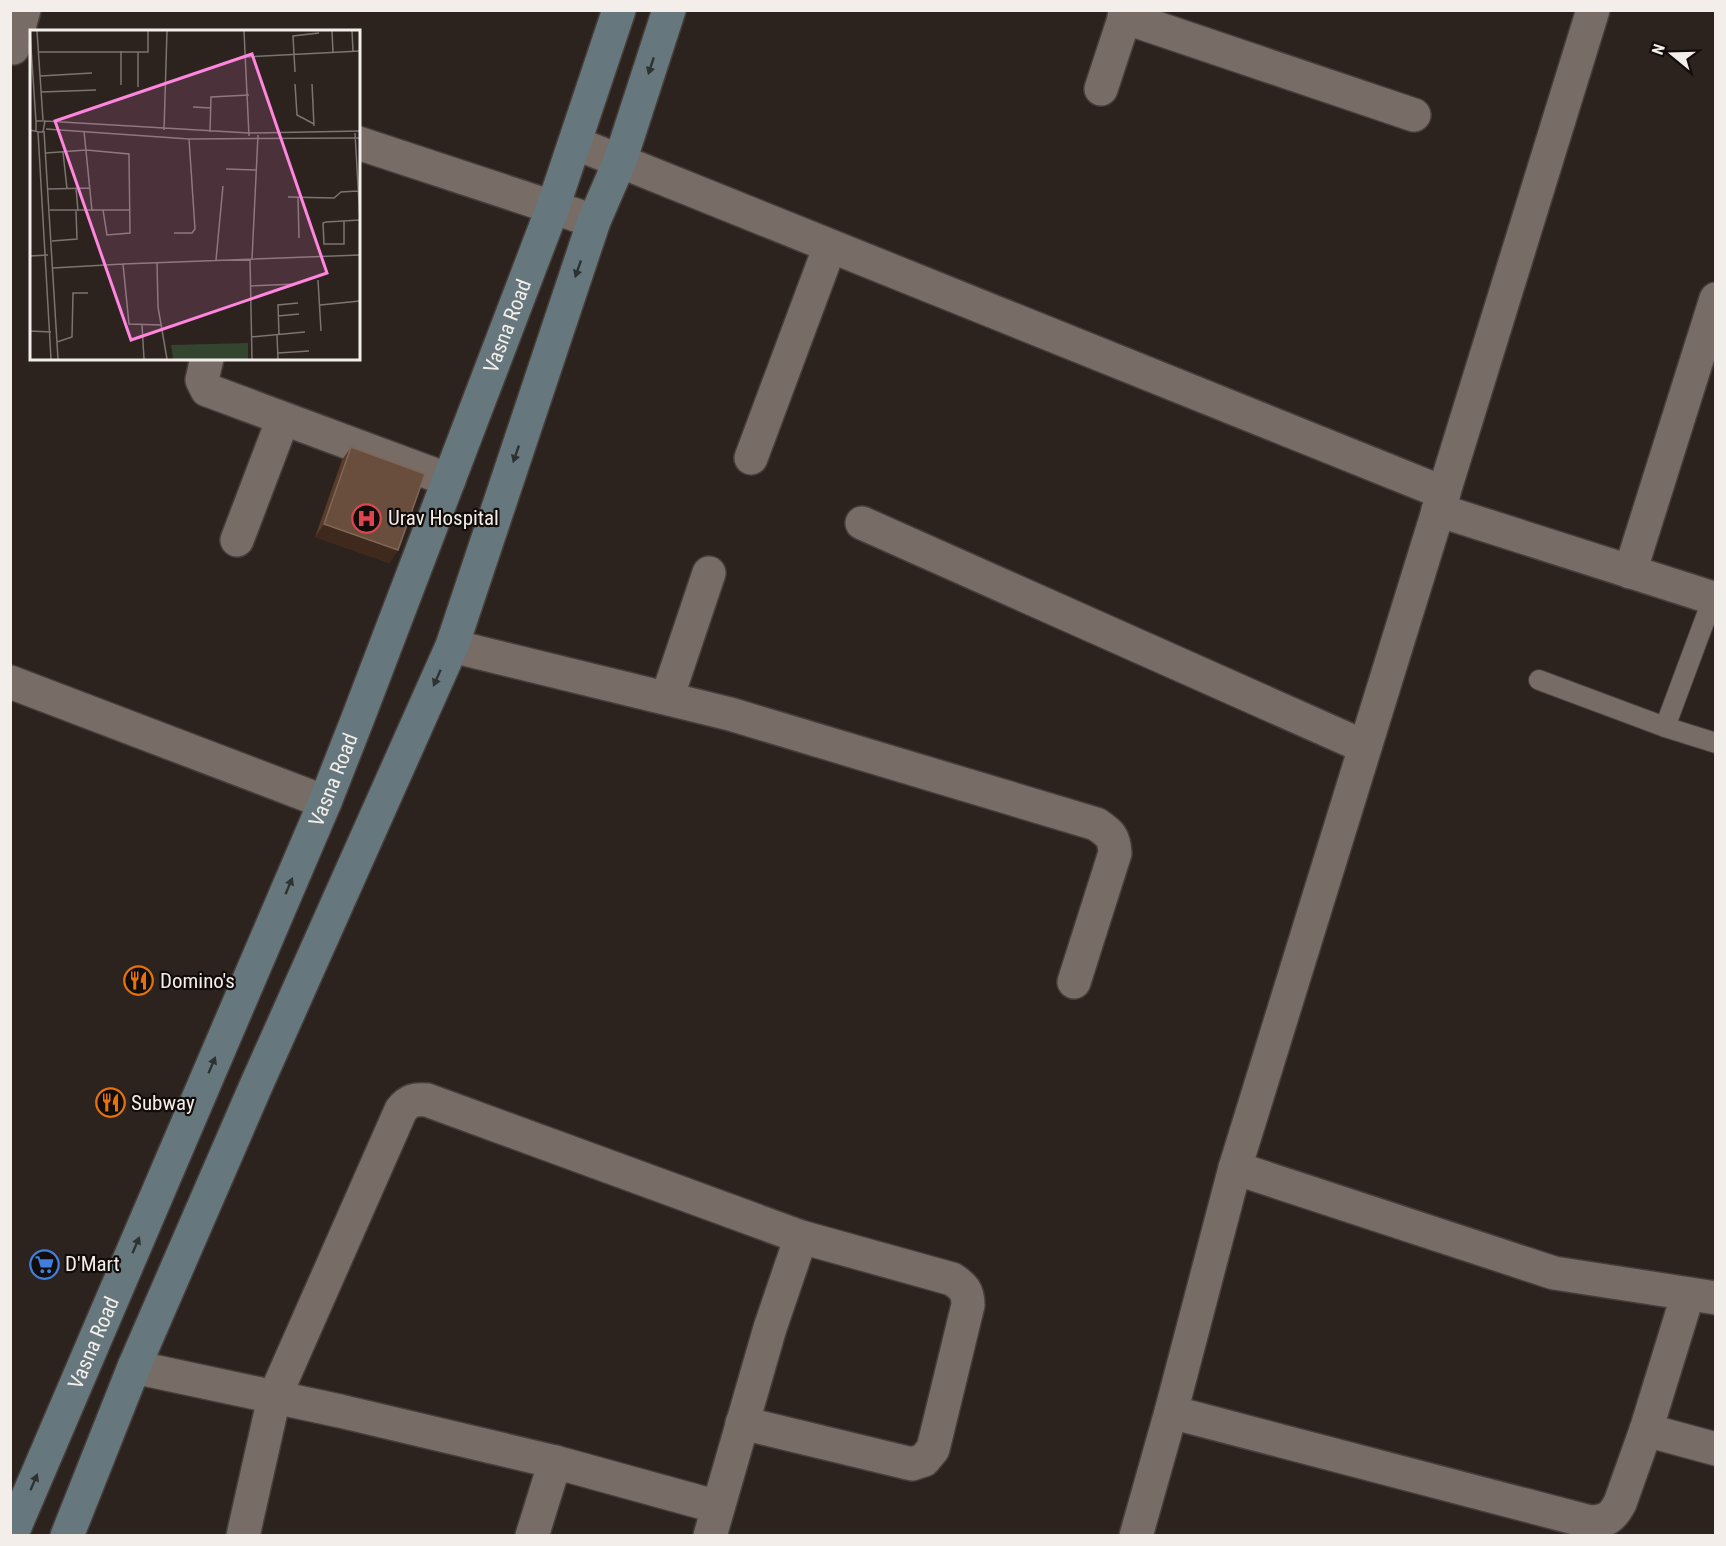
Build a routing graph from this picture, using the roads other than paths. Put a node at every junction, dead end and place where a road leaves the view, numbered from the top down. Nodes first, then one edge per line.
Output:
1 (24, 10) edge
2 (619, 10) edge
3 (669, 10) edge
4 (1593, 10) edge
5 (1126, 14) edge
6 (18, 49) edge
7 (1101, 89) dead end
8 (1414, 115) dead end
9 (575, 143) junction
10 (360, 144) edge
11 (620, 161) junction
12 (553, 207) junction
13 (594, 221) junction
14 (830, 246) junction
15 (1716, 299) edge
16 (207, 360) edge
17 (283, 419) junction
18 (751, 458) dead end
19 (449, 480) junction
20 (1441, 501) junction
21 (862, 523) dead end
22 (237, 540) dead end
23 (1630, 572) junction
24 (709, 573) dead end
25 (1714, 599) edge
26 (452, 645) junction
27 (1539, 680) dead end
28 (10, 682) edge
29 (667, 698) junction
30 (1665, 727) junction
31 (1716, 743) edge
32 (1365, 747) junction
33 (325, 802) junction
34 (1074, 982) dead end
35 (1235, 1168) junction
36 (801, 1237) junction
37 (1702, 1296) edge
38 (134, 1367) junction
39 (274, 1398) junction
40 (1171, 1412) junction
41 (742, 1423) junction
42 (1646, 1430) junction
43 (1716, 1449) edge
44 (555, 1462) junction
45 (714, 1521) edge
46 (11, 1536) edge
47 (67, 1536) edge
48 (243, 1536) edge
49 (532, 1536) edge
50 (1136, 1536) edge

1 - 6 street
2 - 9 main road, Vasna Road
3 -> 11 main road
4 - 20 street
5 - 7 street
5 - 8 street
9 - 11 street
9 - 12 main road, Vasna Road
10 - 12 street
11 - 13 main road
11 - 14 street
12 - 13 street
12 - 19 main road, Vasna Road
13 -> 26 main road
14 - 18 street
14 - 20 street
15 - 23 street
16 - 17 street
17 - 19 street
17 - 22 street
19 - 33 main road, Vasna Road
20 - 23 street
20 - 32 street
21 - 32 street
23 - 25 street
24 - 29 street
25 - 30 lane
26 - 29 street
26 -> 38 main road
27 - 30 lane
28 - 33 street
29 - 34 street
30 - 31 lane
32 - 35 street
46 -> 33 main road, Vasna Road
35 - 37 street
35 - 40 street
36 - 39 street
36 - 41 street
36 - 41 street
37 - 42 street
38 - 39 street
38 - 47 main road
39 - 44 street
39 - 48 street
40 - 42 street
40 - 50 street
41 - 45 street
42 - 43 street
44 - 45 street
44 - 49 street

